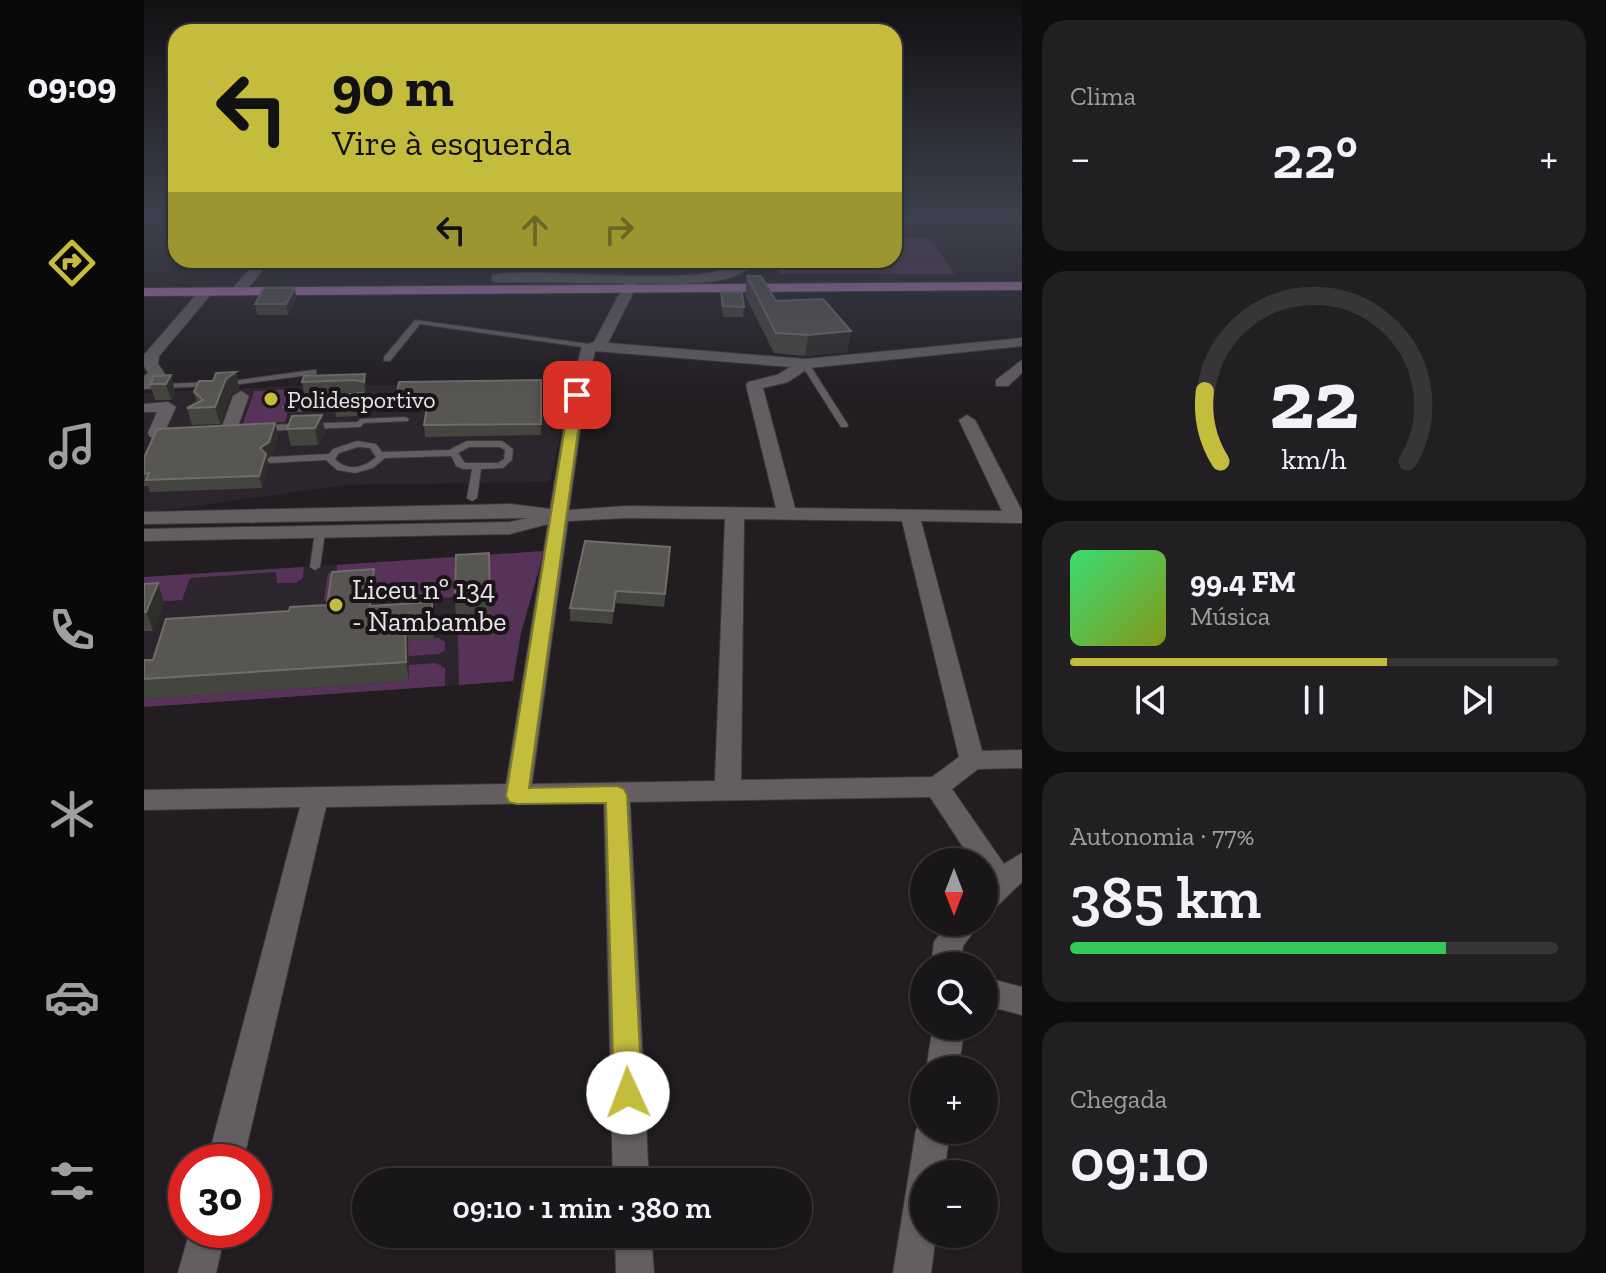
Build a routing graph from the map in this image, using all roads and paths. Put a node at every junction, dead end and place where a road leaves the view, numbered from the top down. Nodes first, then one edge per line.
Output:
1 (250, 277) edge
2 (703, 277) edge
3 (497, 278) dead end
4 (615, 280) joint
5 (631, 284) junction
6 (1022, 286) edge
7 (238, 291) junction
8 (144, 292) edge
9 (206, 292) junction
10 (1022, 342) edge
11 (594, 347) junction
12 (387, 359) dead end
13 (805, 364) junction
14 (1022, 365) edge
15 (313, 372) edge
16 (1002, 383) dead end
17 (144, 385) edge
18 (241, 396) dead end
19 (327, 406) junction
20 (289, 407) dead end
21 (147, 408) dead end
22 (185, 416) edge
23 (360, 416) junction
24 (405, 419) dead end
25 (967, 420) dead end
26 (323, 425) junction
27 (844, 425) dead end
28 (260, 428) edge
29 (158, 429) edge
30 (229, 429) edge
31 (357, 444) junction
32 (451, 453) junction
33 (381, 455) junction
34 (330, 457) junction
35 (270, 460) dead end
36 (477, 466) junction
37 (472, 498) dead end
38 (735, 513) junction
39 (787, 513) junction
40 (910, 515) junction
41 (557, 516) junction
42 (1018, 517) edge
43 (144, 518) edge
44 (320, 532) junction
45 (144, 535) edge
46 (315, 567) dead end
47 (1022, 759) edge
48 (972, 760) junction
49 (937, 787) junction
50 (728, 792) junction
51 (617, 795) junction
52 (517, 796) junction
53 (315, 798) junction
54 (144, 800) edge
55 (1002, 882) edge
56 (998, 995) edge
57 (1022, 1001) edge
58 (229, 1144) edge
59 (630, 1168) edge
60 (203, 1248) edge
61 (634, 1248) edge
62 (915, 1248) edge
63 (197, 1273) edge
64 (635, 1273) edge
65 (912, 1273) edge

1 - 7 street
2 - 5 street
3 - 4 street
4 - 5 street
5 - 6 main road
5 - 7 main road
5 - 11 street
7 - 9 main road
8 - 9 main road
9 - 17 street
10 - 13 street
11 - 12 lane
11 - 13 street
11 - 41 street
13 - 27 lane
13 - 39 street
14 - 16 street
15 - 17 lane
18 - 30 street
19 - 20 street
19 - 23 street
19 - 26 street
21 - 29 street
22 - 29 street
23 - 24 lane
23 - 26 lane
23 - 31 lane
25 - 42 street
26 - 28 lane
31 - 33 lane
31 - 34 lane
32 - 33 lane
32 - 36 lane
32 - 36 lane
33 - 34 lane
34 - 35 lane
36 - 37 lane
38 - 39 street
38 - 41 street
38 - 50 street
39 - 40 street
40 - 42 street
40 - 48 street
41 - 43 street
41 - 44 street
41 - 52 street
44 - 45 street
44 - 46 lane
47 - 48 street
48 - 49 street
49 - 50 street
49 - 55 street
50 - 51 street
51 - 52 street
51 - 59 street
52 - 53 street
53 - 54 street
53 - 58 street
56 - 57 street
60 - 63 street
61 - 64 street
62 - 65 street

